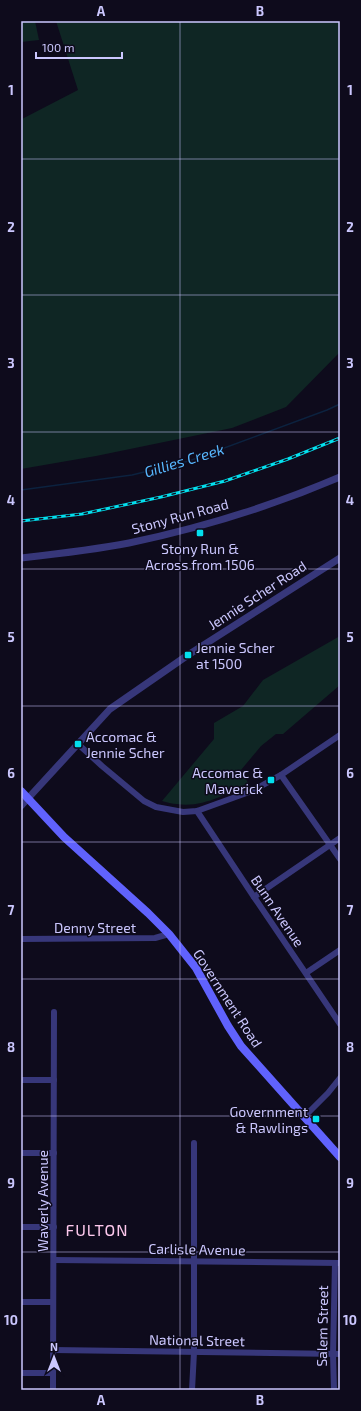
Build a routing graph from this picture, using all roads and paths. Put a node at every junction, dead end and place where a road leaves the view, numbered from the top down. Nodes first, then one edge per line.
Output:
1 (340, 477) edge
2 (21, 558) edge
3 (340, 558) edge
4 (340, 735) edge
5 (78, 744) junction
6 (281, 774) junction
7 (21, 791) edge
8 (28, 798) junction
9 (21, 806) edge
10 (197, 811) junction
11 (340, 838) edge
12 (330, 845) junction
13 (340, 859) edge
14 (254, 898) junction
15 (169, 934) junction
16 (21, 939) edge
17 (340, 950) edge
18 (306, 973) junction
19 (54, 1012) dead end
20 (340, 1024) edge
21 (340, 1078) edge
22 (21, 1080) edge
23 (54, 1080) junction
24 (304, 1117) junction
25 (194, 1143) dead end
26 (21, 1153) edge
27 (54, 1153) junction
28 (340, 1157) edge
29 (21, 1226) edge
30 (54, 1227) junction
31 (54, 1260) junction
32 (194, 1261) junction
33 (337, 1263) edge
34 (21, 1302) edge
35 (53, 1302) junction
36 (53, 1350) junction
37 (194, 1352) junction
38 (333, 1354) junction
39 (340, 1354) edge
40 (21, 1373) edge
41 (53, 1373) junction
42 (53, 1390) edge
43 (192, 1390) edge
44 (334, 1390) edge

1 - 2 street, Stony Run Road
3 - 5 street, Jennie Scher Road
4 - 6 street
5 - 8 street, Jennie Scher Road
5 - 10 street
6 - 10 street
6 - 12 street
7 - 8 main road, Government Road
8 - 9 street, Jennie Scher Road
8 - 15 main road, Government Road
10 - 14 street, Bunn Avenue
11 - 12 street
12 - 13 street
12 - 14 street
14 - 18 street, Bunn Avenue
15 - 16 street, Denny Street
15 - 24 main road, Government Road
17 - 18 street
18 - 20 street, Bunn Avenue
19 - 23 street, Waverly Avenue
21 - 24 street
22 - 23 street
23 - 27 street, Waverly Avenue
24 - 28 main road, Government Road
25 - 32 street
26 - 27 street
27 - 30 street, Waverly Avenue
29 - 30 street
30 - 31 street, Waverly Avenue
31 - 32 street, Carlisle Avenue
31 - 35 street, Waverly Avenue
32 - 33 street, Carlisle Avenue
32 - 37 street
33 - 38 street, Salem Street
34 - 35 street
35 - 36 street, Waverly Avenue
36 - 37 street, National Street
36 - 41 street, Waverly Avenue
37 - 38 street, National Street
37 - 43 street
38 - 39 street, National Street
38 - 44 street, Salem Street
40 - 41 street
41 - 42 street, Waverly Avenue

